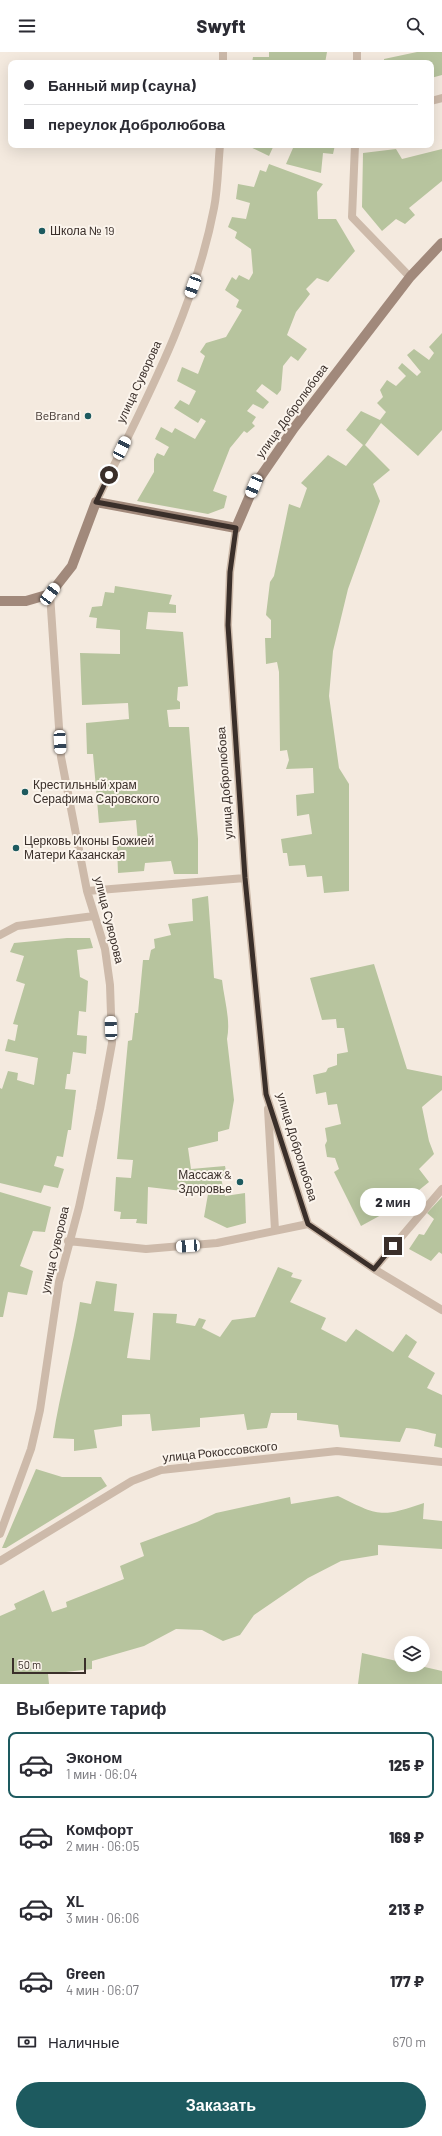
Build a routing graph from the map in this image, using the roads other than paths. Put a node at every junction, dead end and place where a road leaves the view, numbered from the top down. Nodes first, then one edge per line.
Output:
1 (220, 148) edge
2 (355, 148) edge
3 (442, 243) edge
4 (410, 277) junction
5 (96, 502) junction
6 (236, 528) junction
7 (50, 594) junction
8 (0, 601) edge
9 (245, 878) junction
10 (87, 891) junction
11 (94, 916) junction
12 (0, 935) edge
13 (266, 1094) junction
14 (442, 1189) edge
15 (308, 1224) junction
16 (275, 1230) junction
17 (68, 1241) junction
18 (374, 1269) junction
19 (442, 1310) edge
20 (442, 1462) edge
21 (0, 1534) edge
22 (0, 1561) edge

1 - 5 street, улица Суворова
2 - 4 street
3 - 4 street, улица Добролюбова
4 - 6 street, улица Добролюбова
5 - 6 street
5 - 7 street, улица Суворова
6 - 9 street, улица Добролюбова
7 - 8 street
7 - 10 street, улица Суворова
9 - 10 street
9 - 13 street, улица Добролюбова
10 - 11 street, улица Суворова
11 - 12 street
11 - 17 street, улица Суворова
13 - 15 street, улица Добролюбова
13 - 16 street
14 - 18 street
15 - 16 street
15 - 18 street
16 - 17 street
17 - 21 street, улица Суворова
18 - 19 street
20 - 22 street, улица Рокоссовского

